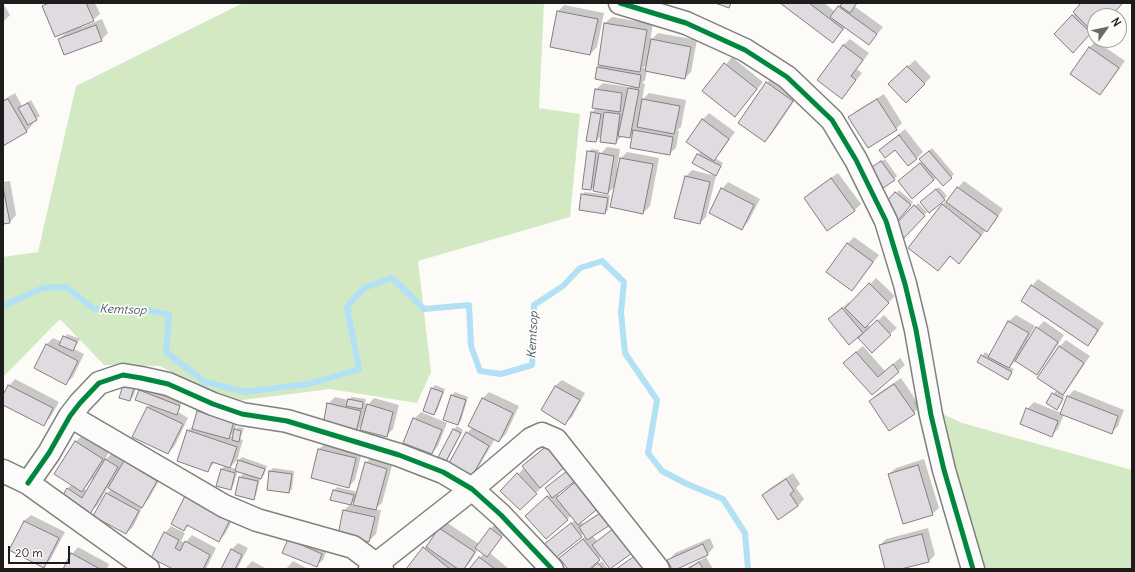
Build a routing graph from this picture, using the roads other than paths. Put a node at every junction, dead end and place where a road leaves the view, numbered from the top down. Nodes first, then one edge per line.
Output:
1 (620, 3) edge
2 (70, 416) junction
3 (3, 471) edge
4 (28, 483) junction
5 (472, 489) junction
6 (376, 567) edge
7 (148, 569) edge
8 (552, 569) edge
9 (658, 569) edge
10 (973, 569) edge

1 - 10 street
2 - 4 street
2 - 5 street
2 - 6 street
3 - 4 street
4 - 7 street
5 - 6 street
5 - 8 street
5 - 9 street

